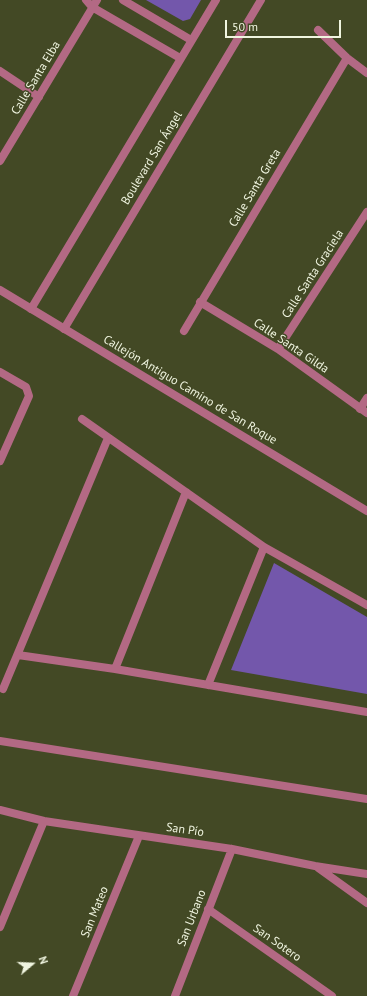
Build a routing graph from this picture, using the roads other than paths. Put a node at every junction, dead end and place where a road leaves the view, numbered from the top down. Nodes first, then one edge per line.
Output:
1 (86, 0) edge
2 (96, 0) edge
3 (123, 0) edge
4 (216, 0) edge
5 (261, 0) edge
6 (92, 8) junction
7 (318, 30) dead end
8 (191, 40) junction
9 (180, 58) junction
10 (347, 58) junction
11 (0, 71) edge
12 (367, 73) edge
13 (39, 97) junction
14 (0, 161) edge
15 (367, 212) edge
16 (0, 290) edge
17 (200, 302) junction
18 (31, 308) junction
19 (64, 329) junction
20 (184, 330) dead end
21 (278, 349) junction
22 (0, 372) edge
23 (367, 398) edge
24 (364, 411) edge
25 (82, 419) dead end
26 (108, 438) junction
27 (0, 461) edge
28 (186, 492) junction
29 (367, 510) edge
30 (264, 547) junction
31 (367, 605) edge
32 (18, 655) junction
33 (115, 669) junction
34 (208, 685) junction
35 (2, 689) dead end
36 (367, 712) edge
37 (0, 741) edge
38 (367, 799) edge
39 (0, 810) edge
40 (44, 821) junction
41 (139, 836) junction
42 (232, 849) junction
43 (316, 866) junction
44 (367, 874) edge
45 (367, 903) edge
46 (208, 909) junction
47 (0, 926) edge
48 (73, 996) edge
49 (175, 996) edge
50 (332, 996) edge

1 - 6 street
2 - 6 street, Calle Santa Elba
3 - 8 street
4 - 8 street
5 - 19 street, Boulevard San Ángel
6 - 9 street
6 - 13 street, Calle Santa Elba
7 - 10 street
8 - 9 street
9 - 18 street
10 - 12 street
10 - 17 street, Calle Santa Greta
11 - 13 street
13 - 14 street, Calle Santa Elba
15 - 21 street, Calle Santa Graciela
16 - 18 street, Callejón Antiguo Camino de San Roque
17 - 20 street, Calle Santa Greta
17 - 21 street, Calle Santa Gilda
18 - 19 street, Callejón Antiguo Camino de San Roque
19 - 29 street, Callejón Antiguo Camino de San Roque
21 - 24 street, Calle Santa Gilda
22 - 27 street
23 - 24 street
25 - 26 street
26 - 28 street
26 - 32 street
28 - 30 street
28 - 33 street
30 - 31 street
30 - 34 street
32 - 33 street
32 - 35 street
33 - 34 street
34 - 36 street
37 - 38 street
39 - 40 street, San Pío
40 - 41 street, San Pío
40 - 47 street
41 - 42 street, San Pío
41 - 48 street, San Mateo
42 - 43 street, San Pío
42 - 46 street, San Urbano
43 - 44 street, San Pío
43 - 45 street
46 - 49 street, San Urbano
46 - 50 street, San Sotero

